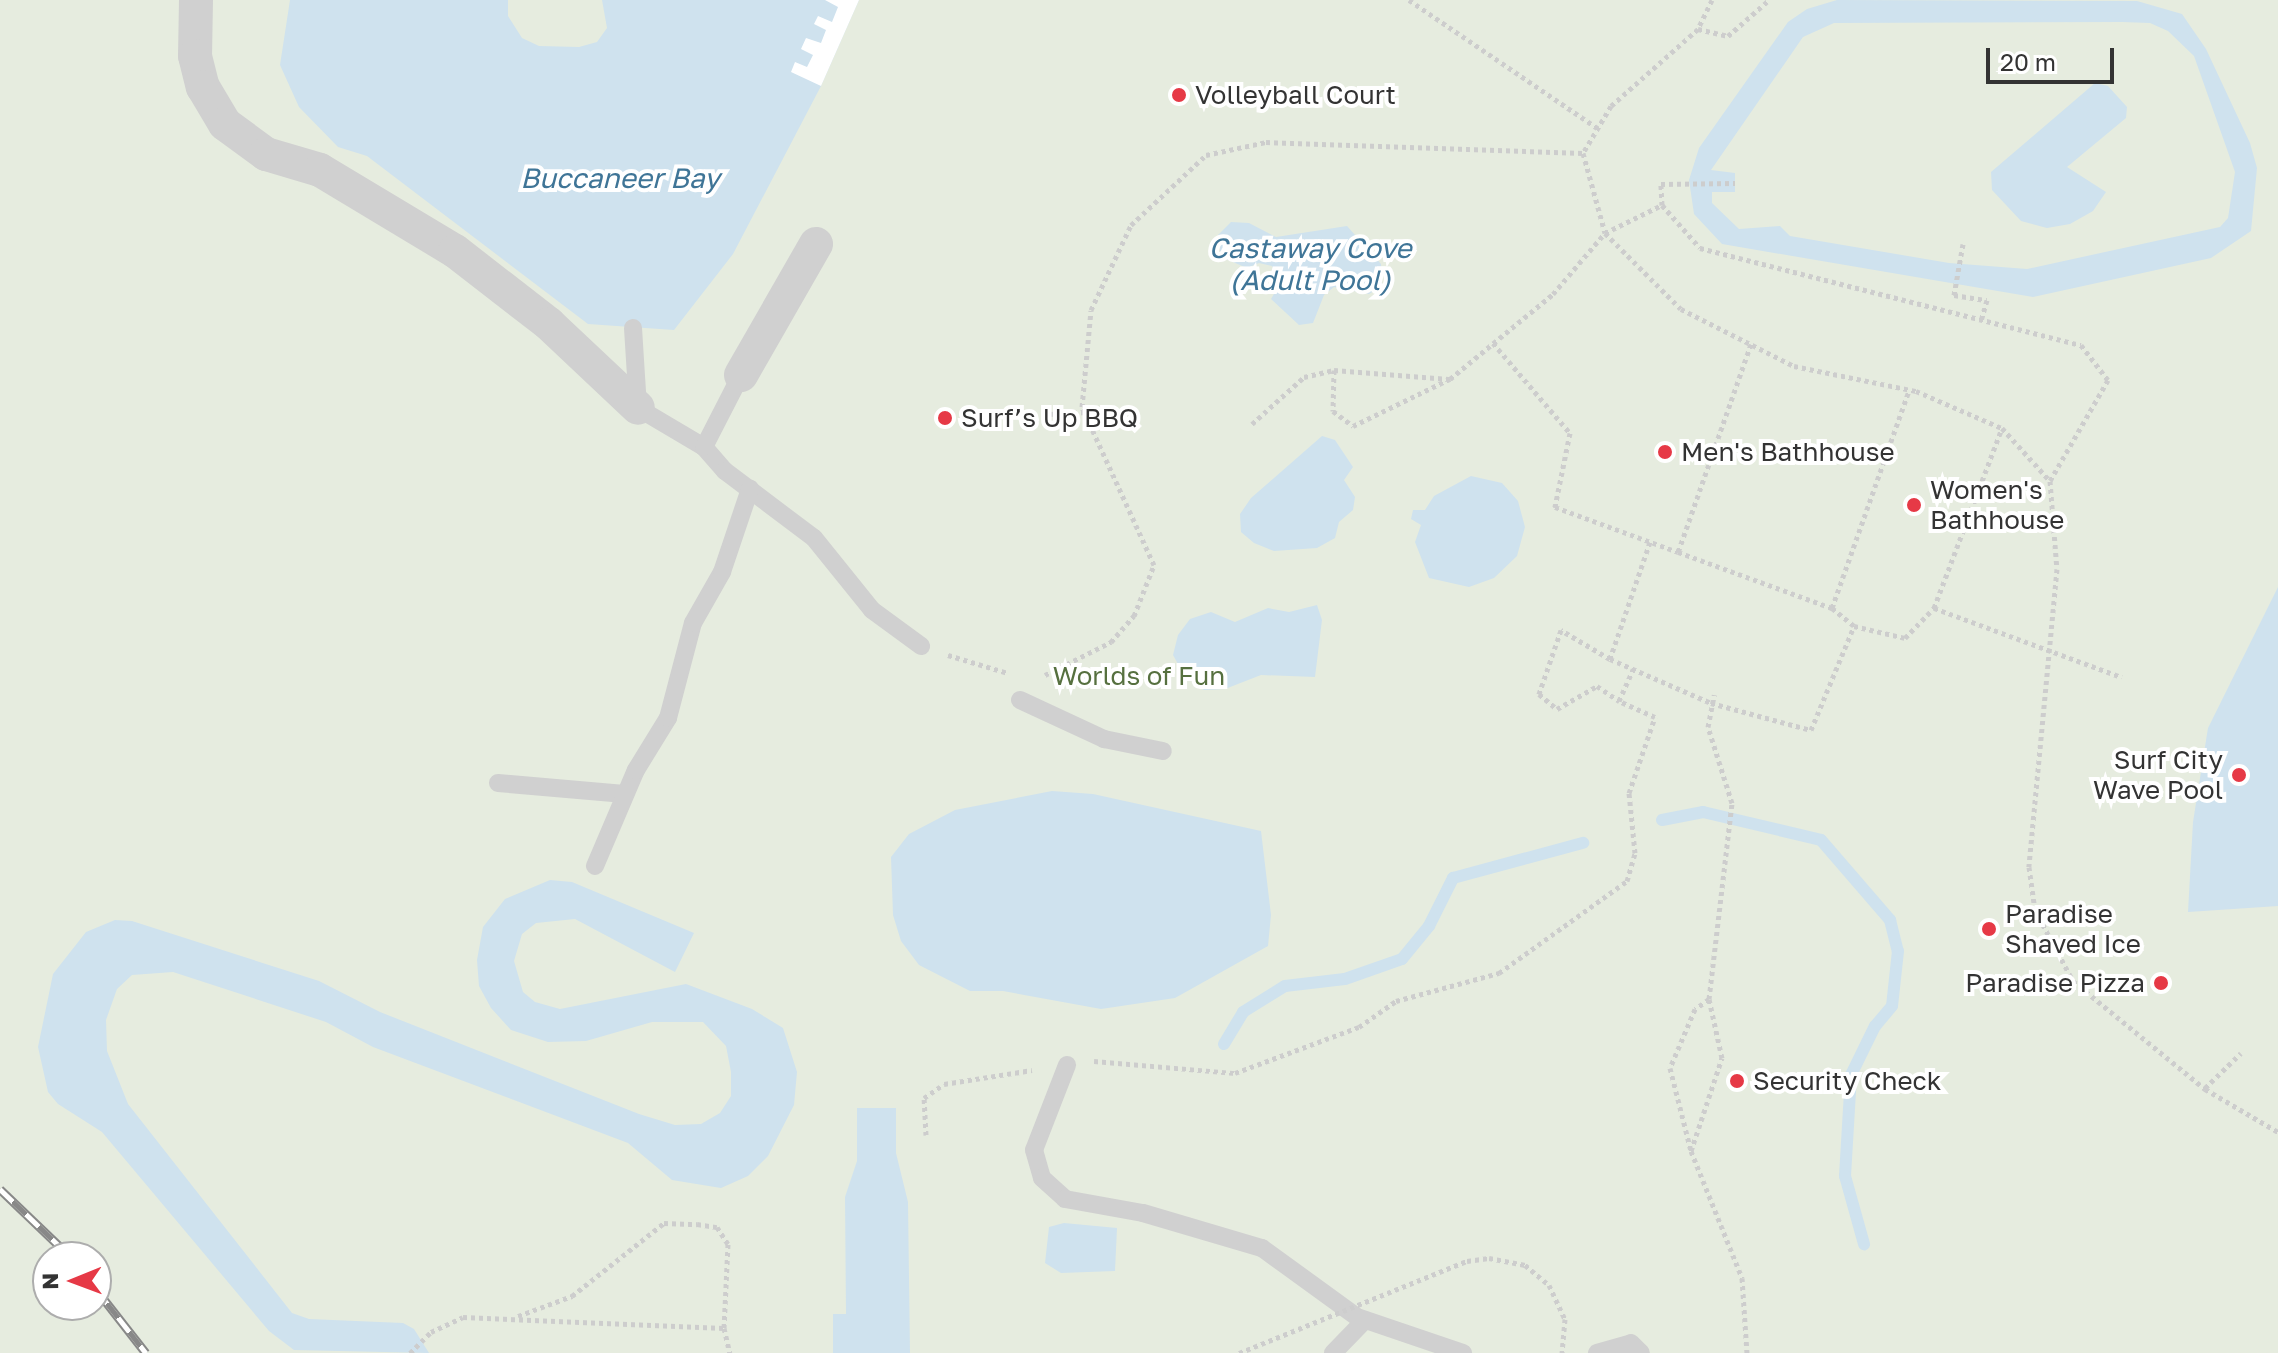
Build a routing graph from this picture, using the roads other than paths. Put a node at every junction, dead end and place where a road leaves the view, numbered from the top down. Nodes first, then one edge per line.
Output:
1 (196, 0) edge
2 (816, 244) dead end
3 (633, 328) dead end
4 (741, 375) joint
5 (638, 408) junction
6 (704, 447) junction
7 (750, 489) junction
8 (921, 646) road end
9 (1020, 700) dead end
10 (1163, 751) dead end
11 (498, 783) dead end
12 (625, 794) junction
13 (595, 866) dead end
14 (1067, 1065) dead end
15 (1365, 1320) junction
16 (1333, 1353) edge
17 (1463, 1353) edge
18 (1597, 1353) edge
19 (1641, 1353) edge

1 - 5 street
2 - 4 street
3 - 5 lane
4 - 6 lane
5 - 6 lane
6 - 7 lane
7 - 8 lane
7 - 12 lane
9 - 10 lane
11 - 12 lane
12 - 13 lane
14 - 15 lane
15 - 16 lane
15 - 17 lane
18 - 19 lane

